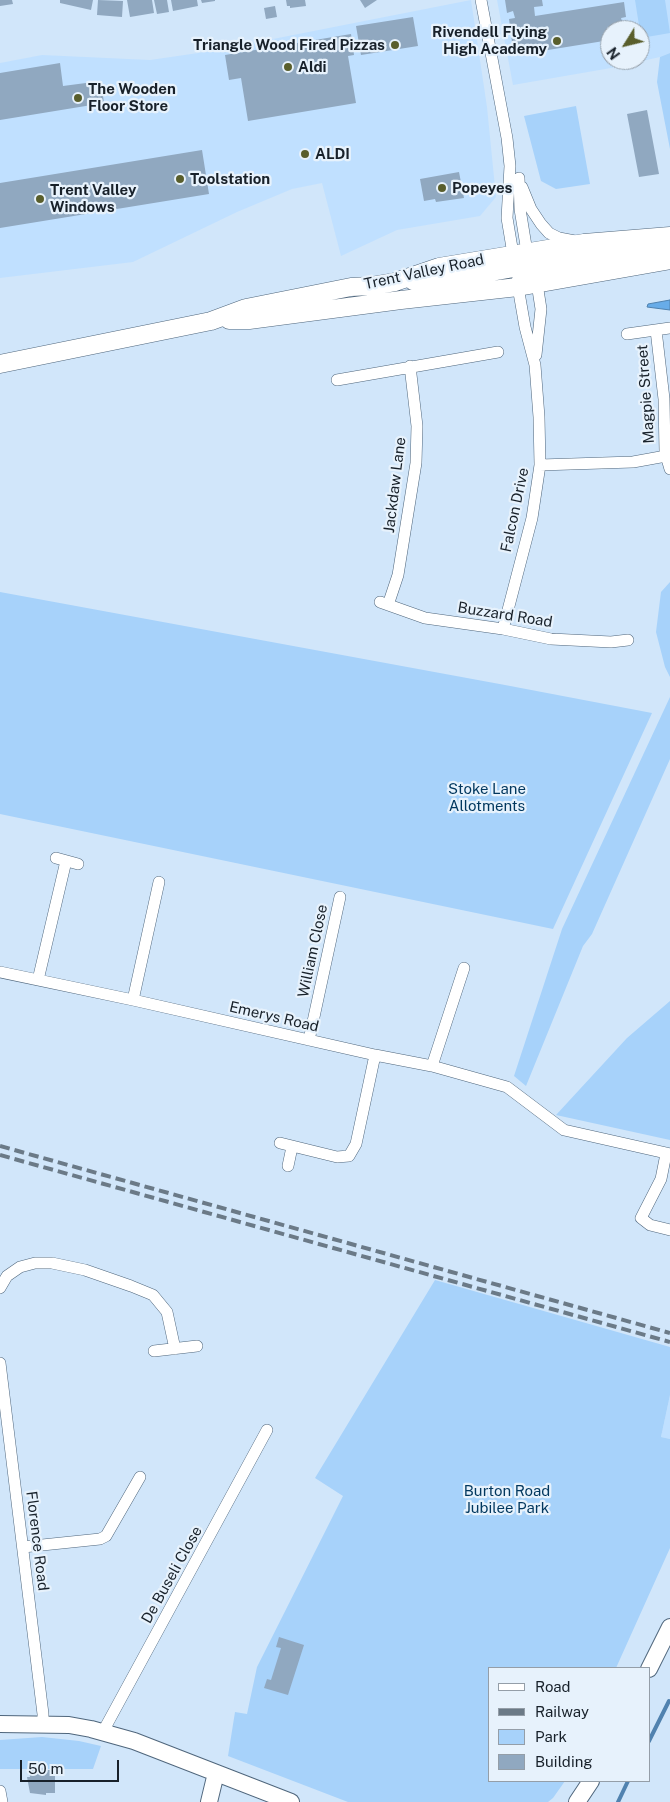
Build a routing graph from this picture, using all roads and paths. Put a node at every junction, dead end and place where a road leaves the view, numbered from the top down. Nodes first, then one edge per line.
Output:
1 (481, 0) edge
2 (510, 166) junction
3 (519, 178) junction
4 (670, 236) edge
5 (584, 243) junction
6 (670, 248) edge
7 (518, 258) junction
8 (670, 260) edge
9 (536, 276) junction
10 (518, 287) junction
11 (210, 321) junction
12 (670, 328) edge
13 (656, 330) junction
14 (627, 334) dead end
15 (498, 352) dead end
16 (0, 364) edge
17 (535, 364) junction
18 (410, 366) junction
19 (336, 380) dead end
20 (666, 456) junction
21 (540, 465) junction
22 (670, 469) edge
23 (384, 604) joint
24 (503, 629) junction
25 (628, 640) dead end
26 (78, 864) dead end
27 (159, 882) dead end
28 (340, 897) dead end
29 (464, 968) dead end
30 (0, 972) edge
31 (38, 980) junction
32 (132, 1000) junction
33 (309, 1040) junction
34 (375, 1055) junction
35 (432, 1066) junction
36 (280, 1144) dead end
37 (292, 1147) junction
38 (668, 1154) edge
39 (288, 1166) dead end
40 (670, 1230) edge
41 (0, 1288) edge
42 (197, 1346) dead end
43 (175, 1349) junction
44 (154, 1352) dead end
45 (0, 1363) edge
46 (267, 1430) dead end
47 (140, 1477) dead end
48 (23, 1547) junction
49 (670, 1627) edge
50 (650, 1667) edge
51 (0, 1724) edge
52 (43, 1724) junction
53 (110, 1734) junction
54 (216, 1773) junction
55 (590, 1782) edge
56 (0, 1791) edge
57 (2, 1802) edge
58 (209, 1802) edge
59 (291, 1802) edge
60 (577, 1802) edge

1 - 2 street
2 - 3 street
2 - 7 street
3 - 5 street
3 - 7 street
4 - 5 main road, Trent Valley Road
5 - 7 main road, Trent Valley Road
6 - 9 main road
7 - 9 main road
7 - 10 street, Falcon Drive
7 - 11 main road, Trent Valley Road
8 - 9 main road, Trent Valley Road
9 - 10 main road, Trent Valley Road
9 - 17 street, Falcon Drive
10 - 11 main road, Trent Valley Road
10 - 17 street, Falcon Drive
11 - 16 main road, Trent Valley Road
12 - 13 street, Magpie Street
13 - 14 street, Magpie Street
13 - 20 street, Magpie Street
15 - 18 street
17 - 21 street, Falcon Drive
18 - 19 street
18 - 23 street, Jackdaw Lane
20 - 21 street, Magpie Street
20 - 22 street, Magpie Street
21 - 24 street, Falcon Drive
23 - 24 street, Buzzard Road
24 - 25 street, Buzzard Road
26 - 31 street
27 - 32 street
28 - 33 street, William Close
29 - 35 street
30 - 31 street, Emerys Road
31 - 32 street, Emerys Road
32 - 33 street, Emerys Road
33 - 34 street, Emerys Road
34 - 35 street, Emerys Road
34 - 37 street
35 - 38 street, Emerys Road
36 - 37 street
37 - 39 street
38 - 40 street
41 - 43 street
42 - 43 street
43 - 44 street
45 - 48 street, Florence Road
46 - 53 street, De Buseli Close
47 - 48 street
48 - 52 street, Florence Road
49 - 50 street
51 - 52 street
52 - 53 street
53 - 54 street
54 - 58 street
54 - 59 street
55 - 60 street
56 - 57 street

